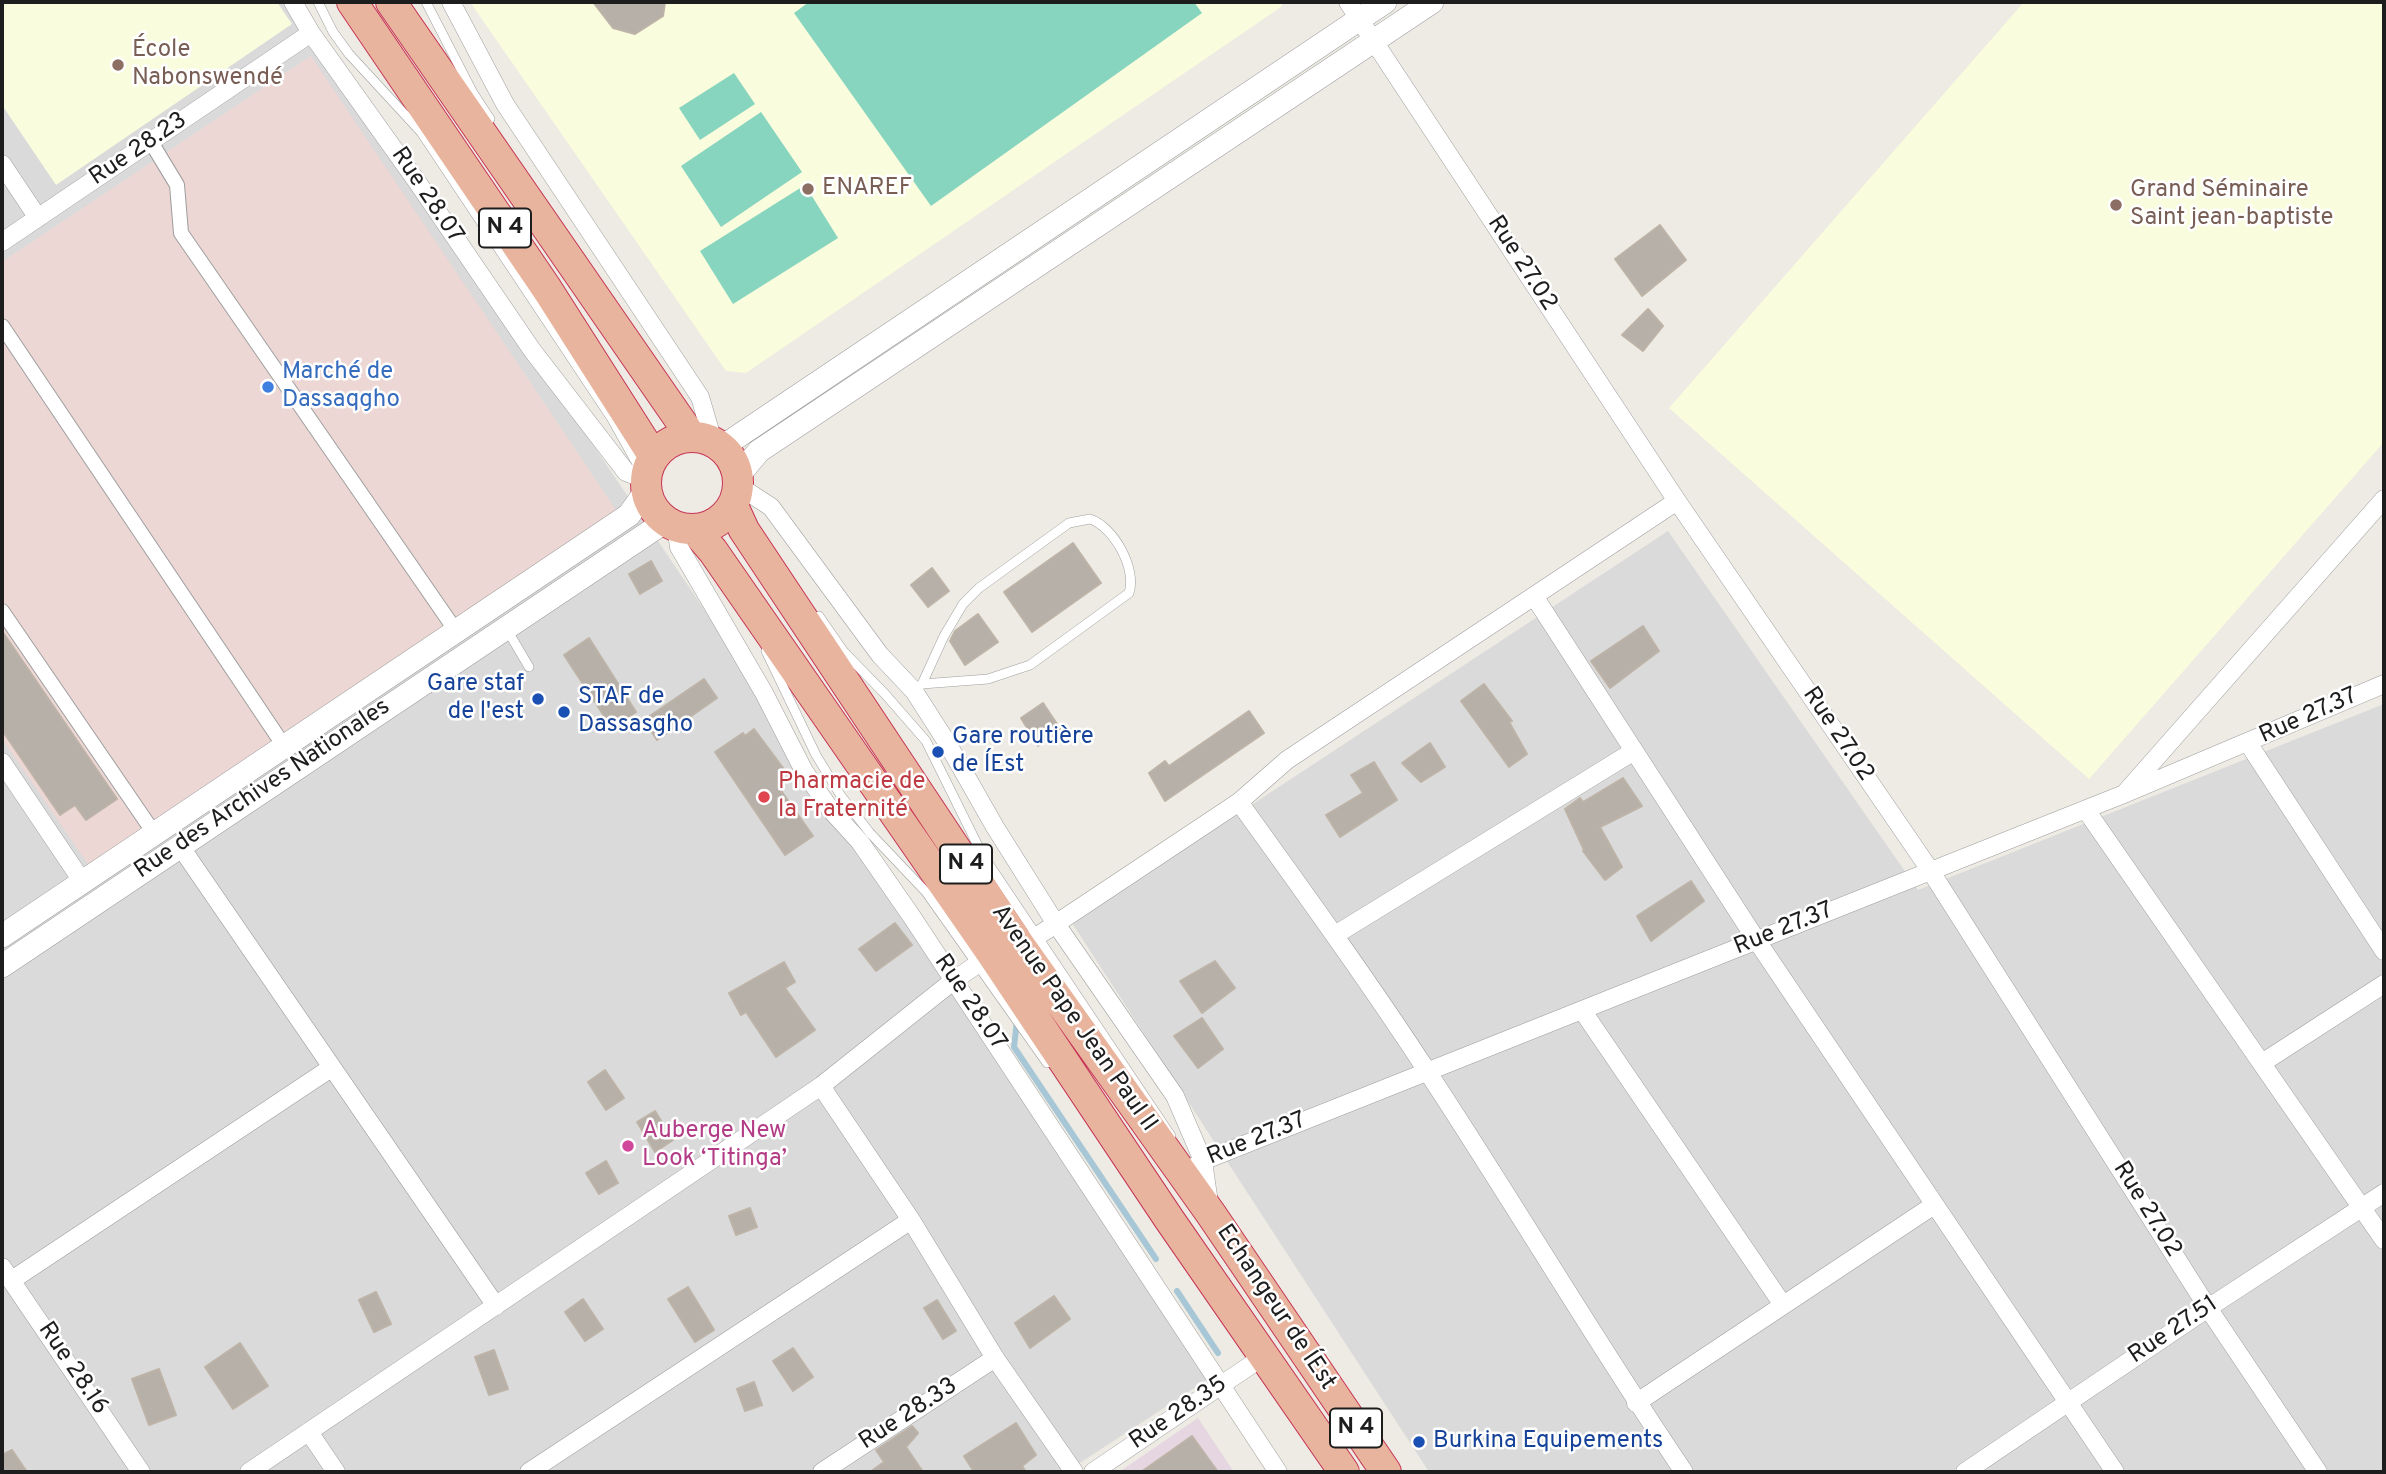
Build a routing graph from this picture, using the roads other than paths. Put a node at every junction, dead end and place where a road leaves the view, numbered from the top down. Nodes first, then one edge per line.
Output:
1 (293, 2) edge
2 (318, 2) edge
3 (352, 2) edge
4 (391, 2) edge
5 (426, 2) edge
6 (451, 2) edge
7 (1385, 2) edge
8 (1432, 2) edge
9 (1354, 10) edge
10 (311, 33) junction
11 (1374, 41) junction
12 (494, 125) dead end
13 (151, 142) junction
14 (2, 164) edge
15 (549, 213) dead end
16 (38, 218) junction
17 (2, 242) edge
18 (2, 326) edge
19 (707, 441) junction
20 (649, 476) junction
21 (738, 494) junction
22 (2384, 499) edge
23 (1677, 501) junction
24 (681, 527) junction
25 (708, 563) dead end
26 (1534, 596) junction
27 (812, 607) dead end
28 (2, 611) edge
29 (505, 627) junction
30 (456, 631) junction
31 (758, 639) dead end
32 (529, 667) dead end
33 (2384, 684) edge
34 (918, 687) junction
35 (2248, 743) junction
36 (284, 746) junction
37 (1634, 751) junction
38 (2, 762) edge
39 (2124, 794) junction
40 (1239, 802) junction
41 (2086, 810) junction
42 (154, 833) junction
43 (180, 846) junction
44 (1930, 870) junction
45 (82, 881) junction
46 (1056, 924) junction
47 (1335, 935) junction
48 (2, 936) edge
49 (1030, 941) junction
50 (1756, 941) junction
51 (2384, 951) edge
52 (984, 959) junction
53 (2, 966) edge
54 (953, 981) junction
55 (2384, 984) edge
56 (1583, 1010) junction
57 (2262, 1063) junction
58 (1049, 1066) dead end
59 (331, 1068) junction
60 (1428, 1072) junction
61 (821, 1086) junction
62 (1107, 1144) dead end
63 (1193, 1167) junction
64 (2384, 1194) edge
65 (1934, 1205) junction
66 (2363, 1208) junction
67 (1211, 1214) joint
68 (1169, 1219) junction
69 (911, 1220) junction
70 (2384, 1240) edge
71 (7, 1273) edge
72 (1783, 1305) junction
73 (496, 1306) junction
74 (2208, 1308) junction
75 (1264, 1356) junction
76 (995, 1358) junction
77 (1326, 1384) junction
78 (1222, 1385) junction
79 (2068, 1402) junction
80 (1636, 1403) junction
81 (309, 1432) junction
82 (141, 1472) edge
83 (249, 1472) edge
84 (336, 1472) edge
85 (529, 1472) edge
86 (822, 1472) edge
87 (1074, 1472) edge
88 (1093, 1472) edge
89 (1279, 1472) edge
90 (1342, 1472) edge
91 (1386, 1472) edge
92 (1396, 1472) edge
93 (1684, 1472) edge
94 (1965, 1472) edge
95 (2115, 1472) edge
96 (2318, 1472) edge

1 - 10 street, Rue 28.07
2 - 20 lane
3 - 20 highway, Avenue Pape Jean Paul II / N 4
4 - 19 highway, Avenue Pape Jean Paul II / N 4
5 - 12 lane
6 - 19 street
7 - 9 street
8 - 11 street
9 - 11 street, Rue 27.02
9 - 19 street
10 - 13 street, Rue 28.23
10 - 20 street, Rue 28.07
11 - 21 street
11 - 23 street, Rue 27.02
13 - 16 street, Rue 28.23
13 - 30 street
14 - 16 street
15 - 19 lane
16 - 17 street, Rue 28.23
18 - 36 street
19 - 20 highway
19 - 21 highway, Avenue Pape Jean Paul II / N 4
20 - 24 highway, Avenue Pape Jean Paul II / N 4
20 - 30 street, Rue des Archives Nationales
21 - 24 highway
21 - 34 street
21 - 49 highway, Avenue Pape Jean Paul II / N 4
22 - 39 street
23 - 26 street
23 - 44 street, Rue 27.02
24 - 25 lane
24 - 29 street, Rue des Archives Nationales
24 - 52 highway, Avenue Pape Jean Paul II / N 4
24 - 54 street, Rue 28.07
26 - 37 street
26 - 40 street
27 - 49 lane
28 - 42 street
29 - 32 lane
29 - 43 street, Rue des Archives Nationales
30 - 36 street, Rue des Archives Nationales
31 - 52 lane
33 - 35 street, Rue 27.37
34 - 34 lane
34 - 46 street
35 - 39 street, Rue 27.37
35 - 51 street
36 - 42 street, Rue des Archives Nationales
37 - 47 street
37 - 50 street
38 - 45 street
39 - 41 street, Rue 27.37
40 - 46 street
40 - 47 street
41 - 44 street, Rue 27.37
41 - 57 street
42 - 45 street, Rue des Archives Nationales
43 - 53 street, Rue des Archives Nationales
43 - 59 street
44 - 50 street, Rue 27.37
44 - 74 street, Rue 27.02
45 - 48 street, Rue des Archives Nationales
46 - 49 street
46 - 63 street
47 - 60 street
49 - 63 highway, Avenue Pape Jean Paul II / N 4
50 - 56 street, Rue 27.37
50 - 65 street
52 - 54 street
52 - 58 lane
52 - 68 highway, Avenue Pape Jean Paul II / N 4
54 - 61 street
54 - 78 street, Rue 28.07
55 - 57 street
56 - 60 street, Rue 27.37
56 - 72 street
57 - 66 street
59 - 71 street
59 - 73 street
60 - 63 street, Rue 27.37
60 - 80 street
61 - 69 street
61 - 73 street
62 - 68 lane
63 - 67 highway, Avenue Pape Jean Paul II / N 4
64 - 66 street, Rue 27.51
65 - 72 street
65 - 79 street
66 - 70 street
66 - 74 street, Rue 27.51
67 - 77 highway, Echangeur de l´Est / N 4
68 - 75 highway, Echangeur de l´Est / N 4
69 - 76 street
69 - 85 street
71 - 82 street, Rue 28.16
72 - 80 street
73 - 81 street
74 - 79 street, Rue 27.51
74 - 96 street, Rue 27.02
75 - 78 street, Rue 28.35
75 - 90 highway, Echangeur de l´Est / N 4
76 - 86 street, Rue 28.33
76 - 87 street
77 - 91 highway, Echangeur de l´Est / N 4
77 - 92 highway
78 - 88 street, Rue 28.35
78 - 89 street, Rue 28.07
79 - 94 street, Rue 27.51
79 - 95 street
80 - 93 street
81 - 83 street
81 - 84 street

